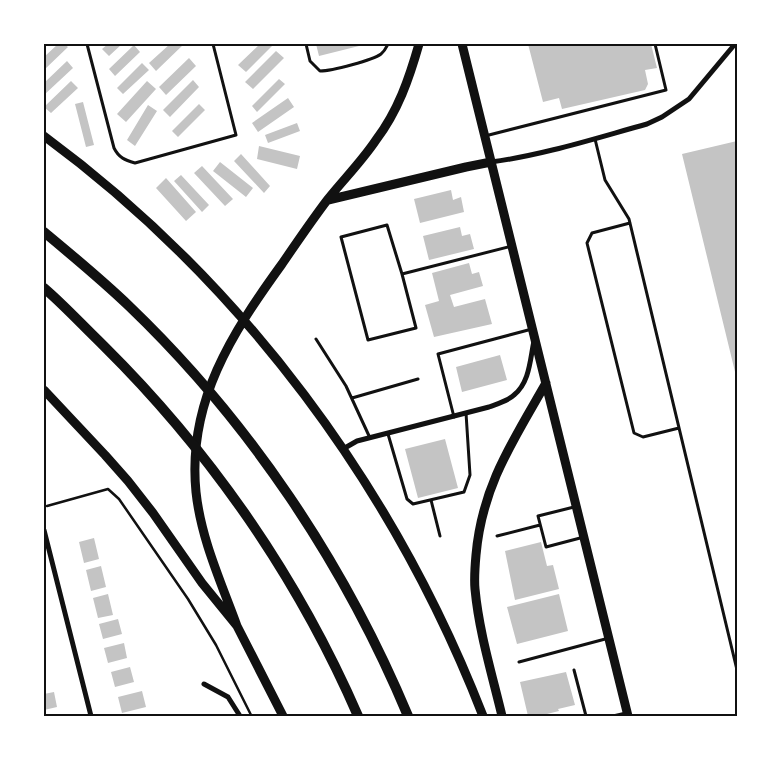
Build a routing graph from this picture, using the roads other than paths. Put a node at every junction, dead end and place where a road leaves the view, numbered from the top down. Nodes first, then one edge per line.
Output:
1 (87, 44) edge
2 (213, 44) edge
3 (306, 44) edge
4 (388, 44) edge
5 (419, 44) edge
6 (462, 44) edge
7 (655, 44) edge
8 (734, 44) edge
9 (44, 136) edge
10 (485, 136) junction
11 (594, 138) junction
12 (491, 162) junction
13 (328, 200) junction
14 (630, 223) junction
15 (44, 232) edge
16 (512, 246) junction
17 (402, 274) junction
18 (44, 288) edge
19 (243, 320) junction
20 (534, 333) junction
21 (316, 339) dead end
22 (418, 380) dead end
23 (546, 383) junction
24 (44, 390) edge
25 (352, 398) junction
26 (466, 414) junction
27 (454, 417) junction
28 (680, 428) junction
29 (388, 434) junction
30 (370, 438) junction
31 (343, 449) junction
32 (431, 500) junction
33 (576, 506) junction
34 (540, 526) junction
35 (44, 530) edge
36 (440, 536) dead end
37 (497, 536) dead end
38 (584, 537) junction
39 (237, 626) junction
40 (609, 638) junction
41 (520, 662) dead end
42 (574, 670) dead end
43 (737, 670) edge
44 (204, 684) dead end
45 (627, 714) edge
46 (91, 716) edge
47 (240, 716) edge
48 (283, 716) edge
49 (358, 716) edge
50 (408, 716) edge
51 (482, 716) edge
52 (502, 716) edge
53 (586, 716) edge
54 (613, 716) edge

1 - 2 lane
3 - 4 lane
5 - 13 main road
6 - 10 main road
7 - 10 lane
8 - 11 street
9 - 19 main road
10 - 12 main road
11 - 12 street
11 - 14 lane
12 - 13 main road
12 - 16 main road
13 - 19 main road
14 - 28 lane
14 - 28 lane
15 - 50 highway
16 - 17 lane
16 - 20 main road
17 - 17 lane
18 - 49 highway
19 - 31 main road
19 - 39 main road
20 - 23 main road
20 - 26 street
20 - 27 lane
21 - 25 lane
22 - 25 lane
23 - 33 main road
23 - 52 main road
24 - 39 main road
25 - 30 lane
26 - 27 street
26 - 32 lane
27 - 29 street
28 - 43 lane
29 - 30 street
29 - 32 lane
30 - 31 street
31 - 51 main road
32 - 36 lane
33 - 34 lane
33 - 38 main road
34 - 37 lane
34 - 38 lane
35 - 46 street
38 - 40 main road
39 - 48 main road
40 - 41 lane
40 - 45 main road
42 - 53 lane
44 - 47 street
45 - 54 lane

